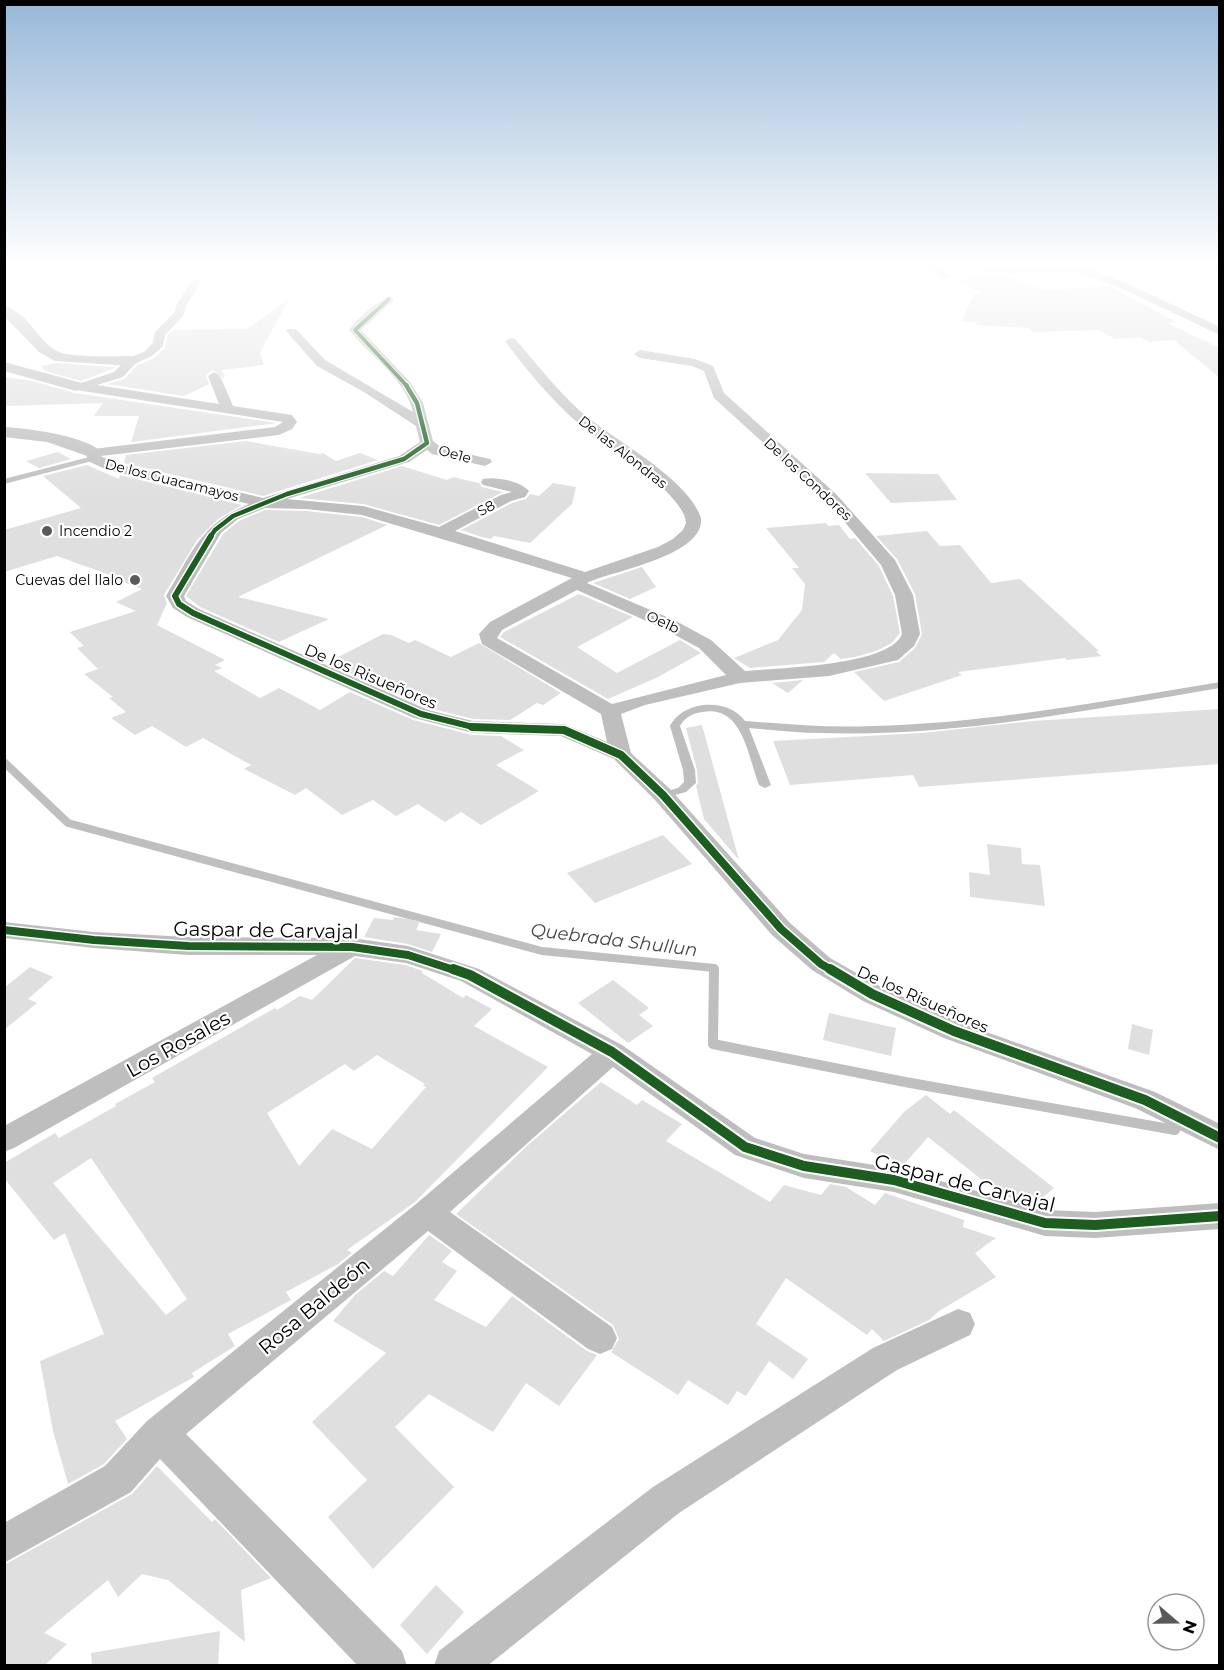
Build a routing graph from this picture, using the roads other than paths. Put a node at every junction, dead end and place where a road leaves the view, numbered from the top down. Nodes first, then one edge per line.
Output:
1 (42, 345) edge
2 (158, 345) edge
3 (305, 345) edge
4 (368, 345) edge
5 (514, 345) edge
6 (640, 354) dead end
7 (132, 361) junction
8 (4, 366) edge
9 (214, 376) dead end
10 (76, 386) junction
11 (227, 409) junction
12 (424, 425) junction
13 (4, 432) edge
14 (427, 443) junction
15 (93, 455) junction
16 (485, 462) dead end
17 (4, 482) edge
18 (488, 482) dead end
19 (267, 504) junction
20 (441, 532) junction
21 (579, 581) junction
22 (740, 677) junction
23 (1220, 685) edge
24 (610, 711) junction
25 (741, 724) junction
26 (621, 755) junction
27 (765, 785) dead end
28 (663, 795) junction
29 (4, 930) edge
30 (352, 947) junction
31 (612, 1052) junction
32 (1220, 1138) edge
33 (4, 1140) edge
34 (427, 1213) junction
35 (1220, 1216) edge
36 (958, 1324) dead end
37 (600, 1338) dead end
38 (160, 1432) junction
39 (4, 1544) edge
40 (387, 1665) edge
41 (454, 1665) edge

1 - 7 street
2 - 7 street
3 - 12 street
4 - 12 street
5 - 21 street, De las Alondras
6 - 22 street, De los Condores
7 - 10 street
8 - 10 street, De los Guacamayos
9 - 11 street
10 - 11 street, De los Guacamayos
11 - 15 street, De los Guacamayos
12 - 14 street
13 - 15 street
14 - 16 street, Oe1e
14 - 19 street, De los Risueñores
15 - 17 lane
15 - 19 street, De los Guacamayos
18 - 20 street, S8
19 - 20 street, De los Guacamayos
19 - 26 street, De los Risueñores
20 - 21 street, De los Guacamayos
21 - 22 street, Oe1b
21 - 24 street
22 - 24 street, De los Condores
23 - 25 lane
24 - 26 street
25 - 27 lane
25 - 28 lane
26 - 28 street, De los Risueñores
28 - 32 street, De los Risueñores
29 - 30 street, Gaspar de Carvajal
30 - 31 street, Gaspar de Carvajal
30 - 33 street, Los Rosales
31 - 34 street, Rosa Baldeón
31 - 35 street, Gaspar de Carvajal
34 - 37 street
34 - 38 street, Rosa Baldeón
36 - 41 street
38 - 39 street, Rosa Baldeón
38 - 40 street

